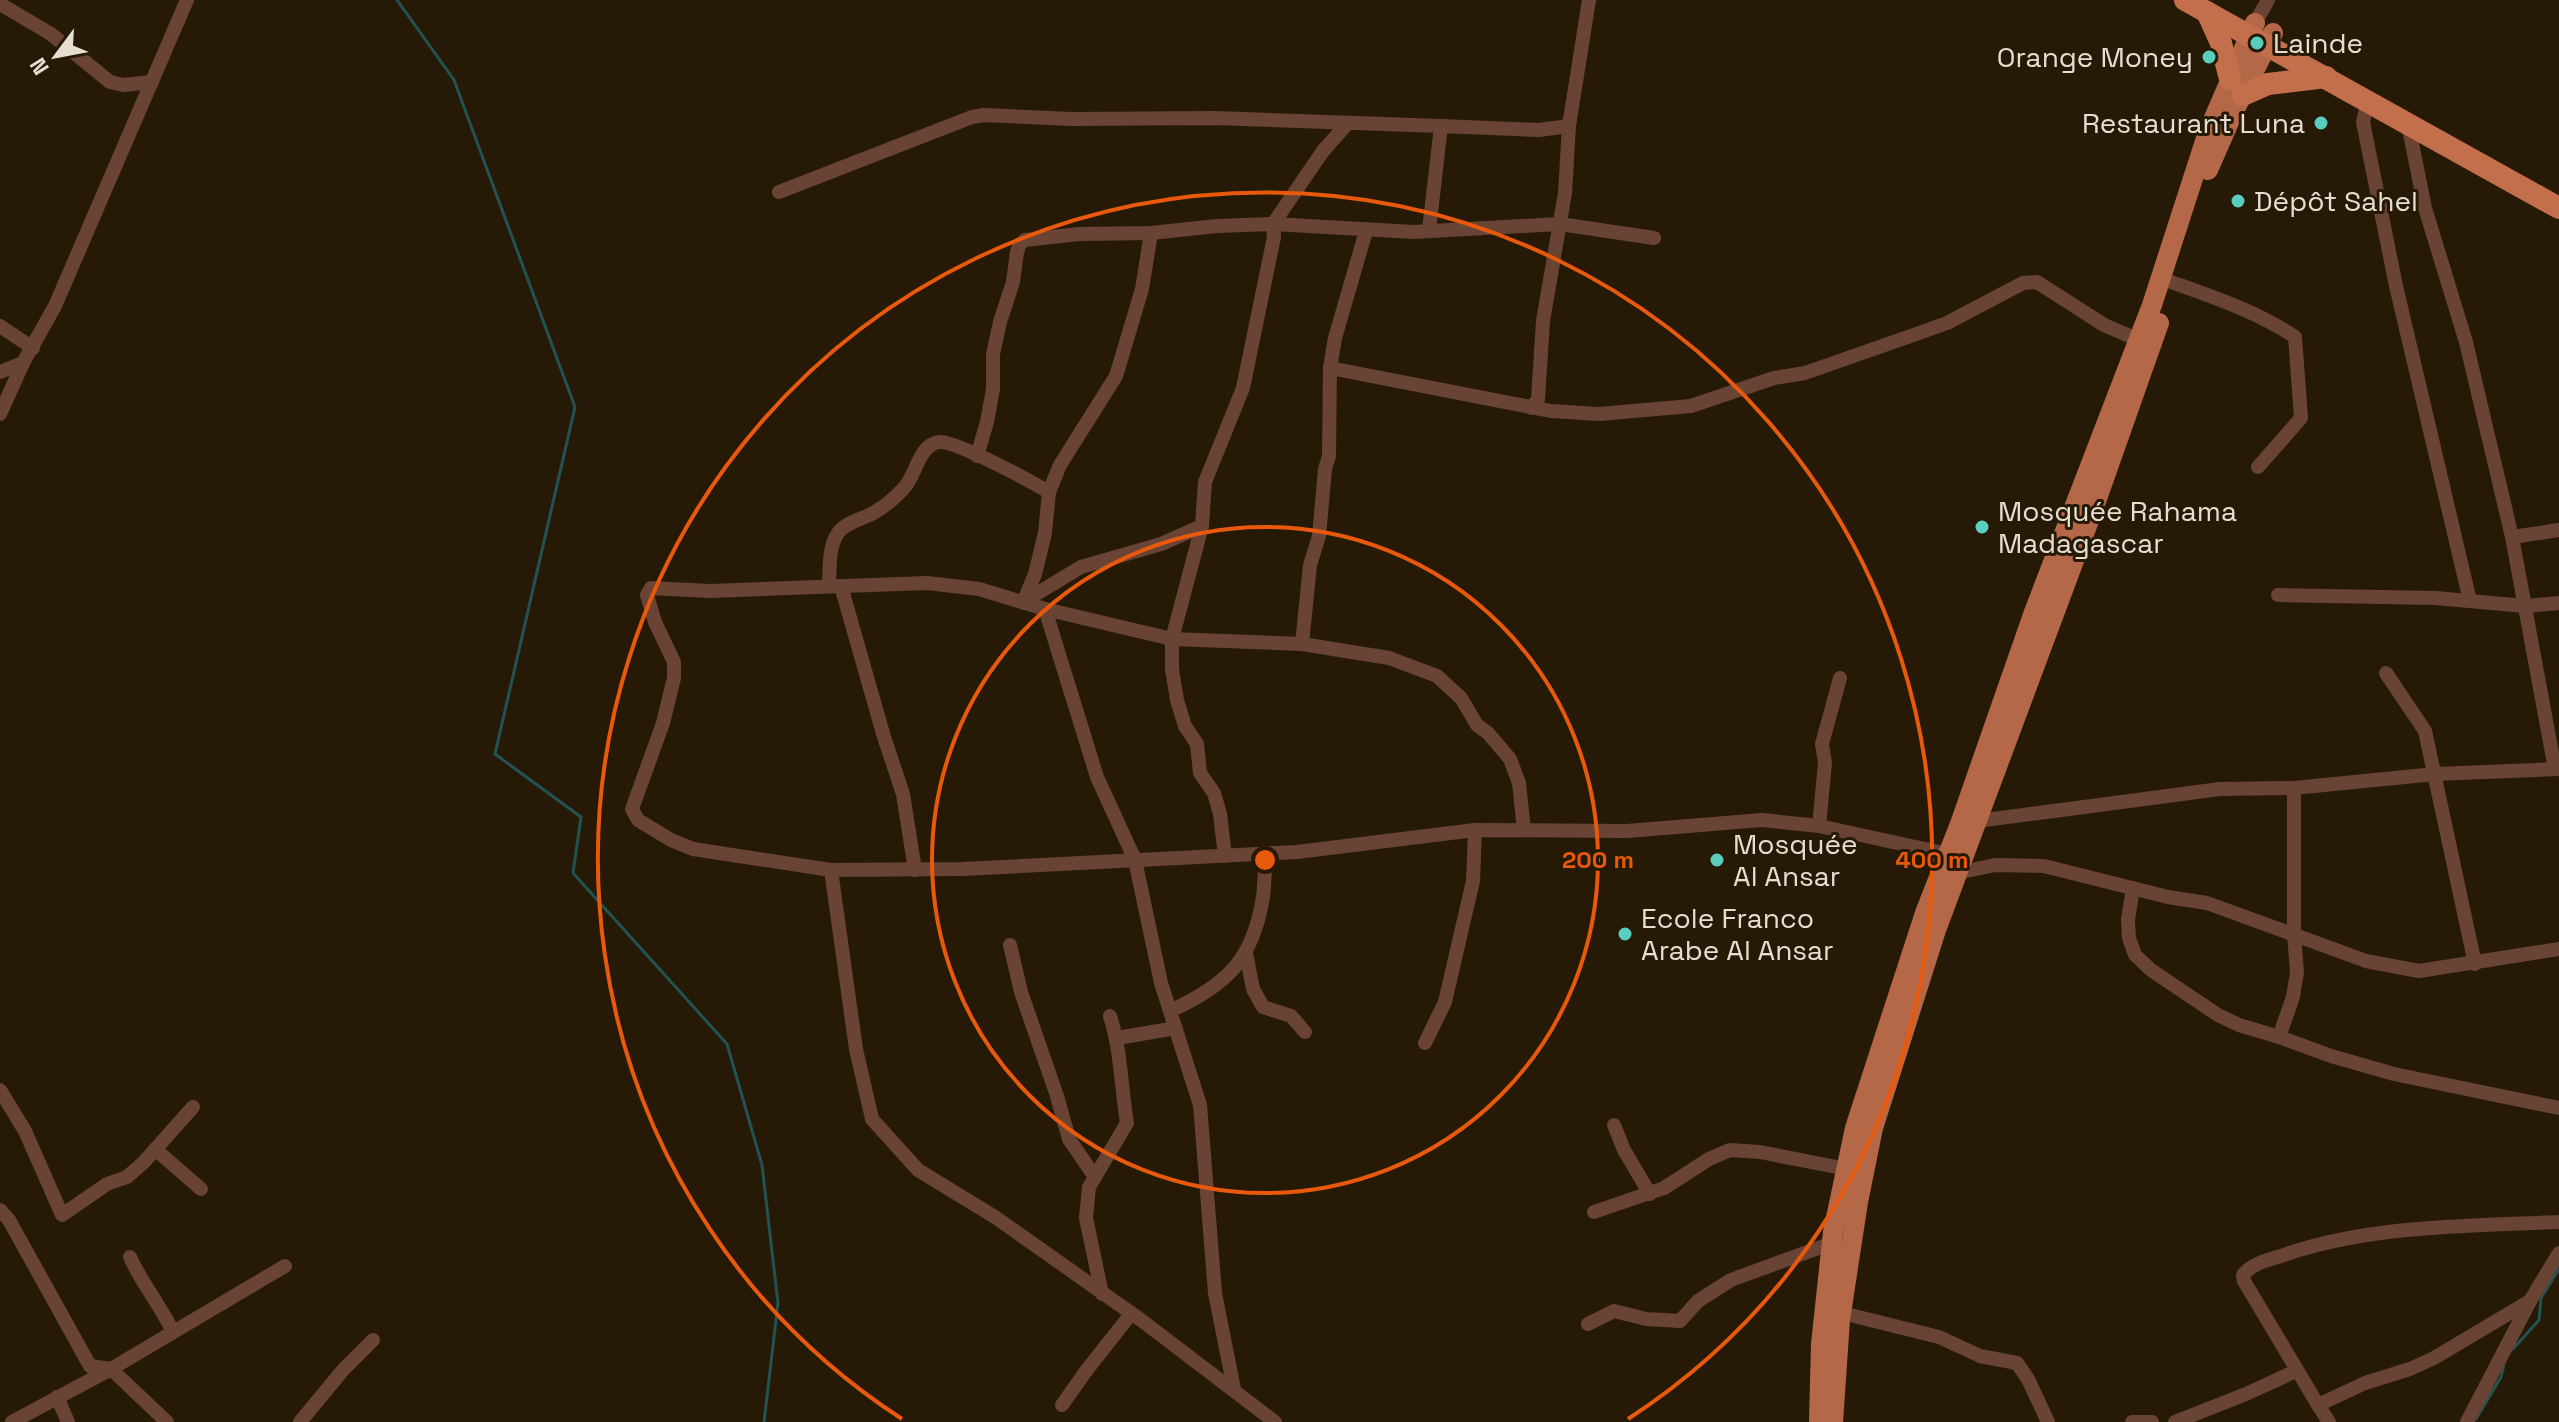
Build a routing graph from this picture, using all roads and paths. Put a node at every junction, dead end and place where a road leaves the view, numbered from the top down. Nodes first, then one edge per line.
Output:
1 (187, 0) edge
2 (1589, 0) edge
3 (2185, 0) edge
4 (2268, 0) edge
5 (0, 4) edge
6 (2210, 6) edge
7 (2261, 34) junction
8 (2326, 77) junction
9 (152, 82) junction
10 (2236, 87) junction
11 (2368, 101) junction
12 (2408, 124) junction
13 (1346, 125) junction
14 (1441, 126) junction
15 (1569, 126) junction
16 (2559, 190) edge
17 (779, 192) dead end
18 (2559, 208) edge
19 (1273, 224) junction
20 (1560, 224) junction
21 (1429, 230) junction
22 (1366, 231) junction
23 (1151, 233) junction
24 (1654, 238) dead end
25 (2171, 282) junction
26 (0, 326) edge
27 (2139, 340) junction
28 (33, 348) junction
29 (23, 363) junction
30 (1330, 368) junction
31 (0, 372) edge
32 (1532, 408) junction
33 (0, 414) edge
34 (977, 456) junction
35 (2258, 467) dead end
36 (1049, 492) junction
37 (1202, 526) junction
38 (2559, 530) edge
39 (2512, 537) junction
40 (835, 586) junction
41 (2278, 595) dead end
42 (2470, 601) junction
43 (1023, 603) junction
44 (2559, 603) edge
45 (2526, 606) junction
46 (1045, 609) junction
47 (1172, 639) junction
48 (1302, 644) junction
49 (2386, 673) dead end
50 (1840, 678) dead end
51 (2557, 769) edge
52 (2435, 774) junction
53 (2294, 788) junction
54 (1969, 822) junction
55 (1819, 826) junction
56 (1475, 830) junction
57 (1524, 830) junction
58 (1267, 853) junction
59 (1948, 854) junction
60 (1225, 856) junction
61 (1135, 860) junction
62 (831, 870) junction
63 (915, 870) junction
64 (1957, 873) junction
65 (2133, 888) junction
66 (2294, 935) junction
67 (1010, 945) dead end
68 (2559, 949) edge
69 (1246, 953) junction
70 (2475, 964) junction
71 (1170, 1011) junction
72 (1110, 1016) dead end
73 (1176, 1028) junction
74 (1305, 1032) dead end
75 (2279, 1037) junction
76 (1117, 1038) junction
77 (1425, 1043) dead end
78 (0, 1090) edge
79 (193, 1107) dead end
80 (2559, 1108) edge
81 (1614, 1125) dead end
82 (155, 1149) junction
83 (1847, 1169) junction
84 (1095, 1177) junction
85 (201, 1189) dead end
86 (1650, 1194) junction
87 (0, 1210) edge
88 (1594, 1212) dead end
89 (2559, 1222) edge
90 (1832, 1243) junction
91 (2559, 1253) edge
92 (130, 1257) dead end
93 (285, 1266) dead end
94 (1102, 1294) junction
95 (2530, 1301) junction
96 (1842, 1313) junction
97 (1131, 1314) junction
98 (1588, 1324) dead end
99 (173, 1332) junction
100 (373, 1340) dead end
101 (111, 1369) junction
102 (2296, 1371) junction
103 (1234, 1389) junction
104 (57, 1397) junction
105 (1062, 1405) dead end
106 (2318, 1405) junction
107 (12, 1422) edge
108 (68, 1422) edge
109 (167, 1422) edge
110 (300, 1422) edge
111 (1275, 1422) edge
112 (1819, 1422) edge
113 (1833, 1422) edge
114 (2048, 1422) edge
115 (2132, 1422) edge
116 (2152, 1422) edge
117 (2175, 1422) edge
118 (2329, 1422) edge
119 (2467, 1422) edge

1 - 9 street
2 - 15 street
3 - 6 highway
4 - 7 street
5 - 9 street
6 - 7 highway
6 - 10 highway
7 - 8 highway
7 - 10 main road
7 - 16 highway
8 - 10 highway
8 - 11 highway
9 - 28 street
10 - 25 main road
10 - 27 main road
11 - 12 highway
11 - 42 street
12 - 18 highway
12 - 39 street
13 - 14 street
13 - 17 street
13 - 19 street
14 - 15 street
14 - 21 street
15 - 20 street
19 - 22 street
19 - 23 street
19 - 37 street
20 - 21 street
20 - 24 street
20 - 32 street
21 - 22 street
22 - 30 street
23 - 34 street
23 - 36 street
25 - 35 street
25 - 54 main road
26 - 28 street
27 - 32 street
27 - 54 main road
28 - 29 street
29 - 31 street
29 - 33 street
30 - 32 street
30 - 48 street
34 - 36 street
34 - 40 street
36 - 43 street
37 - 43 street
37 - 47 street
38 - 39 street
39 - 45 street
40 - 43 street
40 - 62 street
40 - 63 street
41 - 42 street
42 - 45 street
43 - 46 street
44 - 45 street
45 - 51 street
46 - 47 street
46 - 61 street
47 - 48 street
47 - 60 street
48 - 57 street
49 - 52 street
50 - 55 street
51 - 52 street
52 - 53 street
52 - 70 street
53 - 54 street
53 - 66 street
54 - 59 main road
54 - 64 main road
55 - 57 street
55 - 59 street
56 - 57 street
56 - 58 street
56 - 77 street
58 - 60 street
58 - 69 street
59 - 83 main road
60 - 61 street
61 - 63 street
61 - 71 street
62 - 63 street
62 - 94 street
64 - 65 street
64 - 96 main road
65 - 66 street
65 - 75 street
66 - 70 street
66 - 75 street
67 - 84 street
68 - 70 street
69 - 71 street
69 - 74 street
71 - 73 street
72 - 76 street
73 - 76 street
73 - 103 street
75 - 80 street
76 - 84 street
78 - 82 street
79 - 82 street
81 - 86 street
82 - 85 street
83 - 86 street
83 - 90 main road
84 - 94 street
86 - 88 street
87 - 101 street
89 - 102 street
90 - 98 street
90 - 112 main road
91 - 95 street
92 - 99 street
93 - 99 street
94 - 97 street
95 - 106 street
95 - 119 street
96 - 113 main road
96 - 114 street
97 - 103 street
97 - 105 street
99 - 101 street
100 - 110 street
101 - 104 street
101 - 109 street
102 - 106 street
102 - 117 street
103 - 111 street
104 - 107 street
104 - 108 street
106 - 118 street
115 - 116 street

